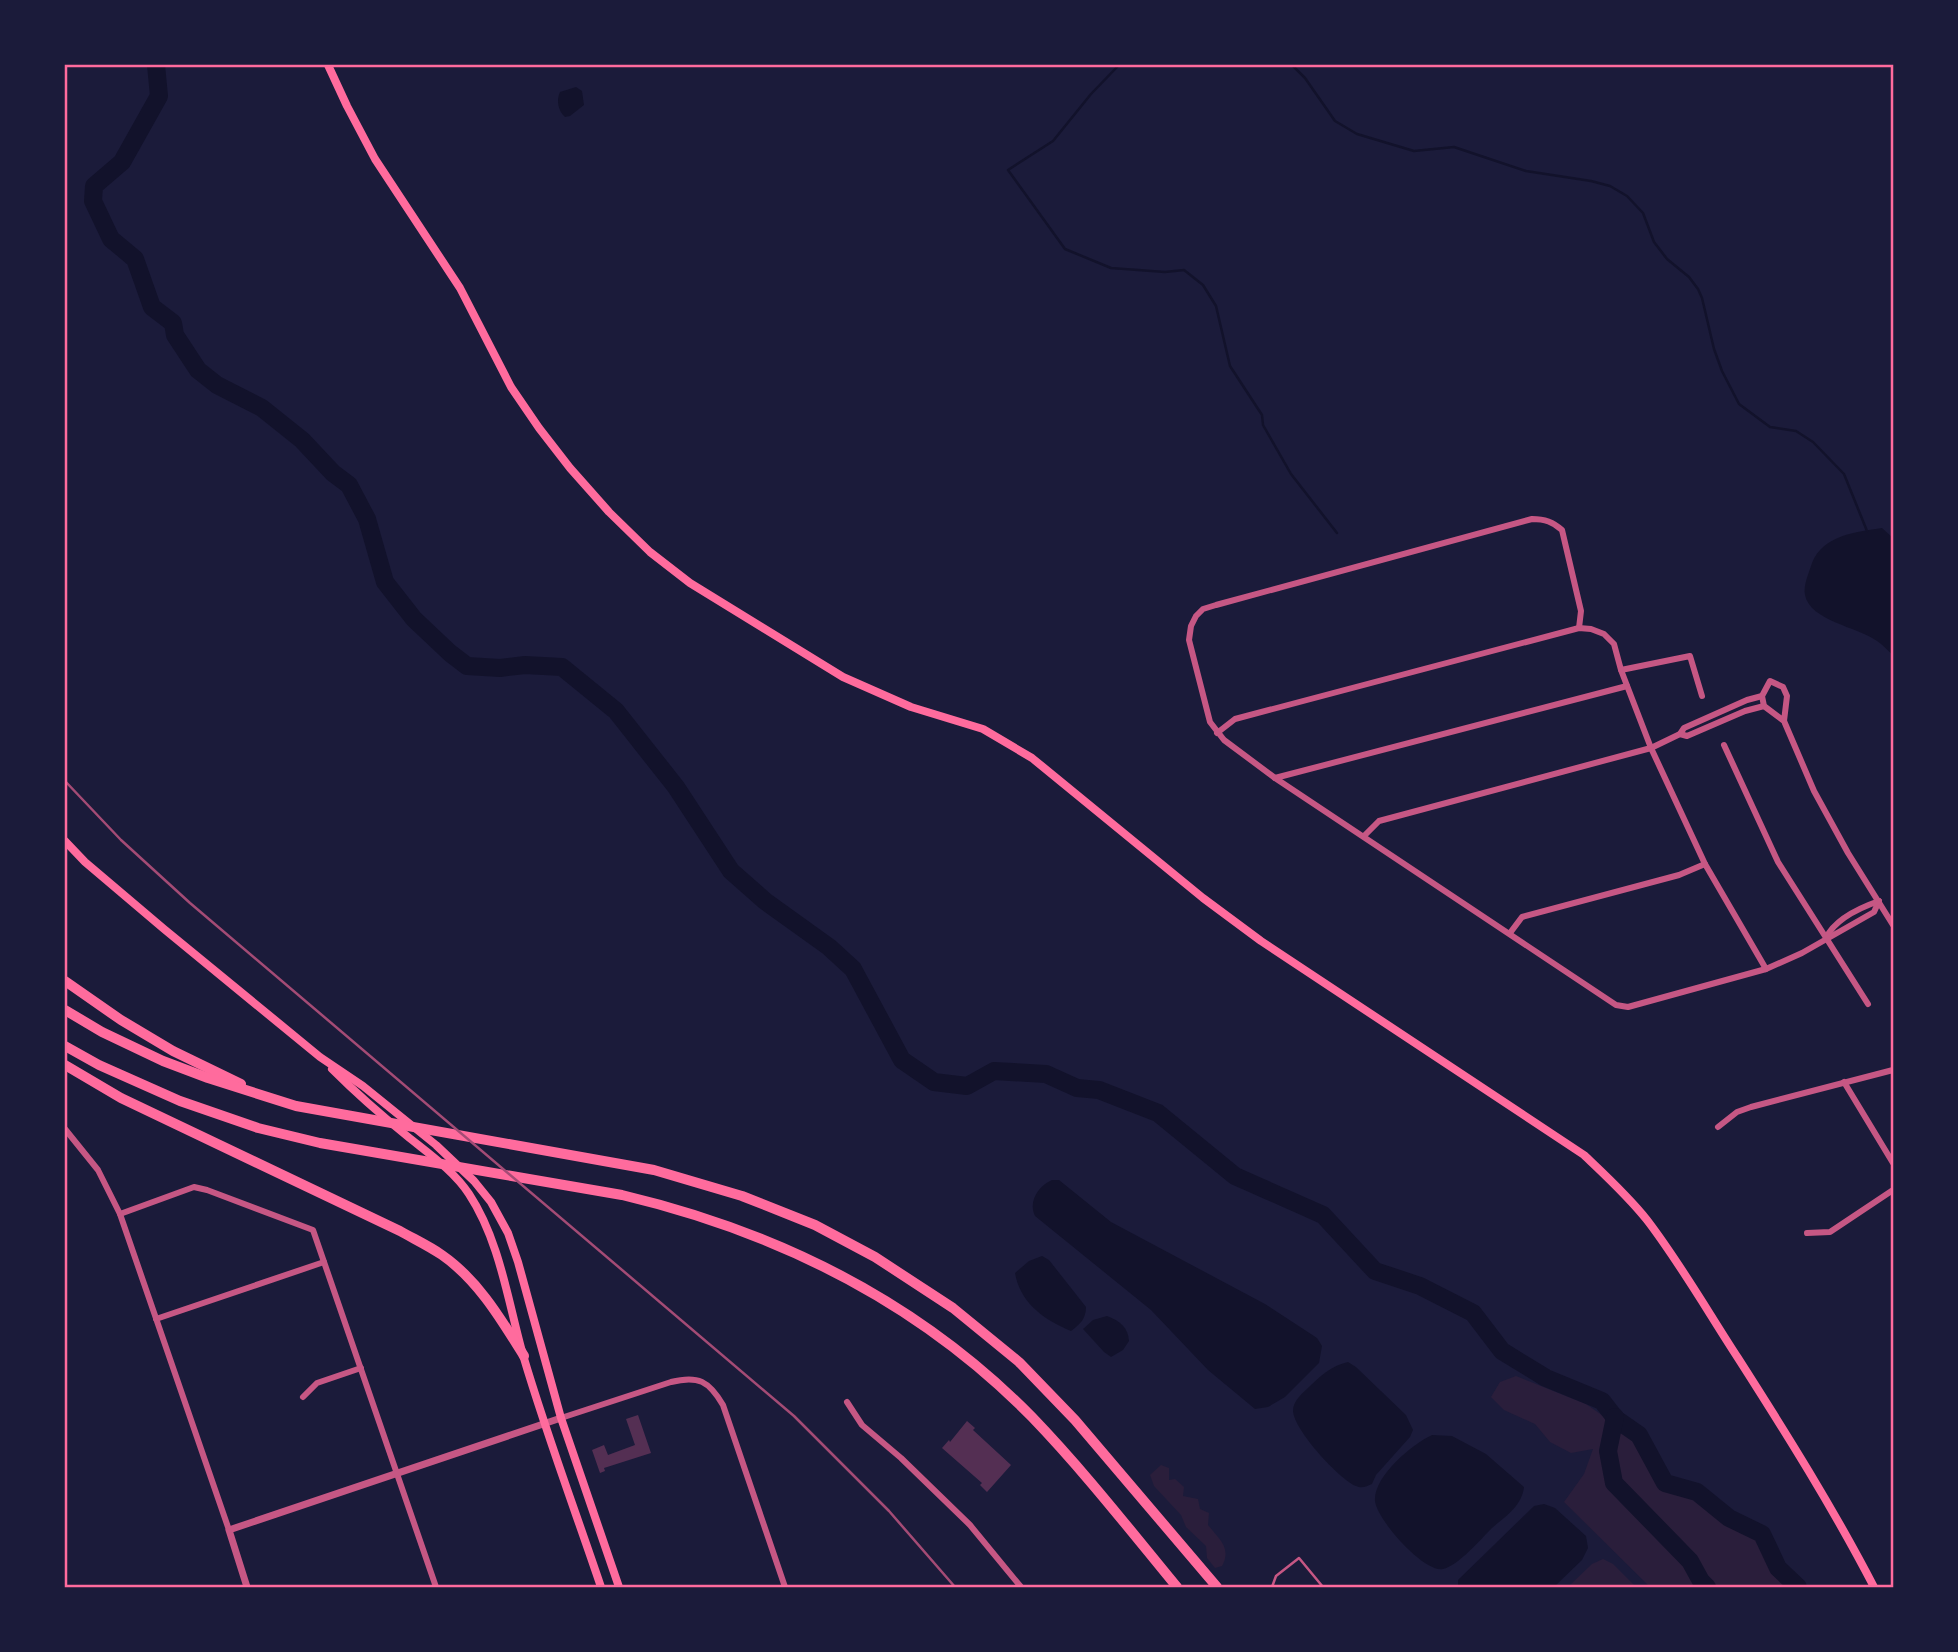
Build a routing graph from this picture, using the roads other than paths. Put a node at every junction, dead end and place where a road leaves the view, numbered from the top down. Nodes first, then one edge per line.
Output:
1 (328, 65) edge
2 (1579, 628) junction
3 (1621, 670) junction
4 (1627, 686) junction
5 (1702, 696) dead end
6 (1762, 696) junction
7 (1764, 706) junction
8 (1784, 721) junction
9 (1217, 733) junction
10 (1680, 734) junction
11 (1724, 745) dead end
12 (1651, 748) junction
13 (1275, 778) junction
14 (1364, 836) junction
15 (65, 841) edge
16 (1705, 864) junction
17 (1879, 901) junction
18 (1893, 925) edge
19 (1510, 933) junction
20 (1826, 937) junction
21 (1766, 970) junction
22 (65, 981) edge
23 (1868, 1004) dead end
24 (65, 1010) edge
25 (65, 1046) edge
26 (320, 1057) junction
27 (65, 1065) edge
28 (1893, 1070) edge
29 (1844, 1082) junction
30 (269, 1098) junction
31 (1718, 1127) dead end
32 (65, 1129) edge
33 (1893, 1163) edge
34 (1893, 1190) edge
35 (120, 1214) junction
36 (1807, 1233) dead end
37 (324, 1262) junction
38 (156, 1319) junction
39 (524, 1356) junction
40 (361, 1368) junction
41 (303, 1397) dead end
42 (847, 1402) dead end
43 (561, 1419) junction
44 (545, 1424) junction
45 (396, 1474) junction
46 (229, 1530) junction
47 (247, 1587) edge
48 (436, 1587) edge
49 (601, 1587) edge
50 (619, 1587) edge
51 (785, 1587) edge
52 (1021, 1587) edge
53 (1177, 1587) edge
54 (1217, 1587) edge
55 (1272, 1587) edge
56 (1323, 1587) edge
57 (1874, 1587) edge

1 - 57 main road
2 - 3 street
2 - 9 street
2 - 9 street
3 - 4 street
3 - 5 street
4 - 12 street
4 - 13 street
6 - 7 street
6 - 8 street
6 - 10 street
7 - 8 street
7 - 10 street
8 - 17 street
9 - 13 street
10 - 12 street
11 - 20 street
12 - 14 street
12 - 16 street
13 - 14 street
14 - 19 street
15 - 26 main road
16 - 19 street
16 - 21 street
17 - 18 street
17 - 20 street
19 - 21 street
20 - 21 street
20 - 23 street
22 - 30 highway
24 - 30 highway
25 - 53 highway
26 - 39 main road
26 - 43 main road
27 - 39 highway
28 - 29 street
29 - 31 street
29 - 33 street
30 - 54 highway
32 - 35 street
34 - 36 street
35 - 37 street
35 - 38 street
37 - 38 street
37 - 40 street
38 - 46 street
39 - 44 main road
40 - 41 street
40 - 45 street
42 - 52 street
43 - 44 street
43 - 50 main road
43 - 51 street
44 - 45 street
44 - 49 main road
45 - 46 street
45 - 48 street
46 - 47 street
55 - 56 lane

